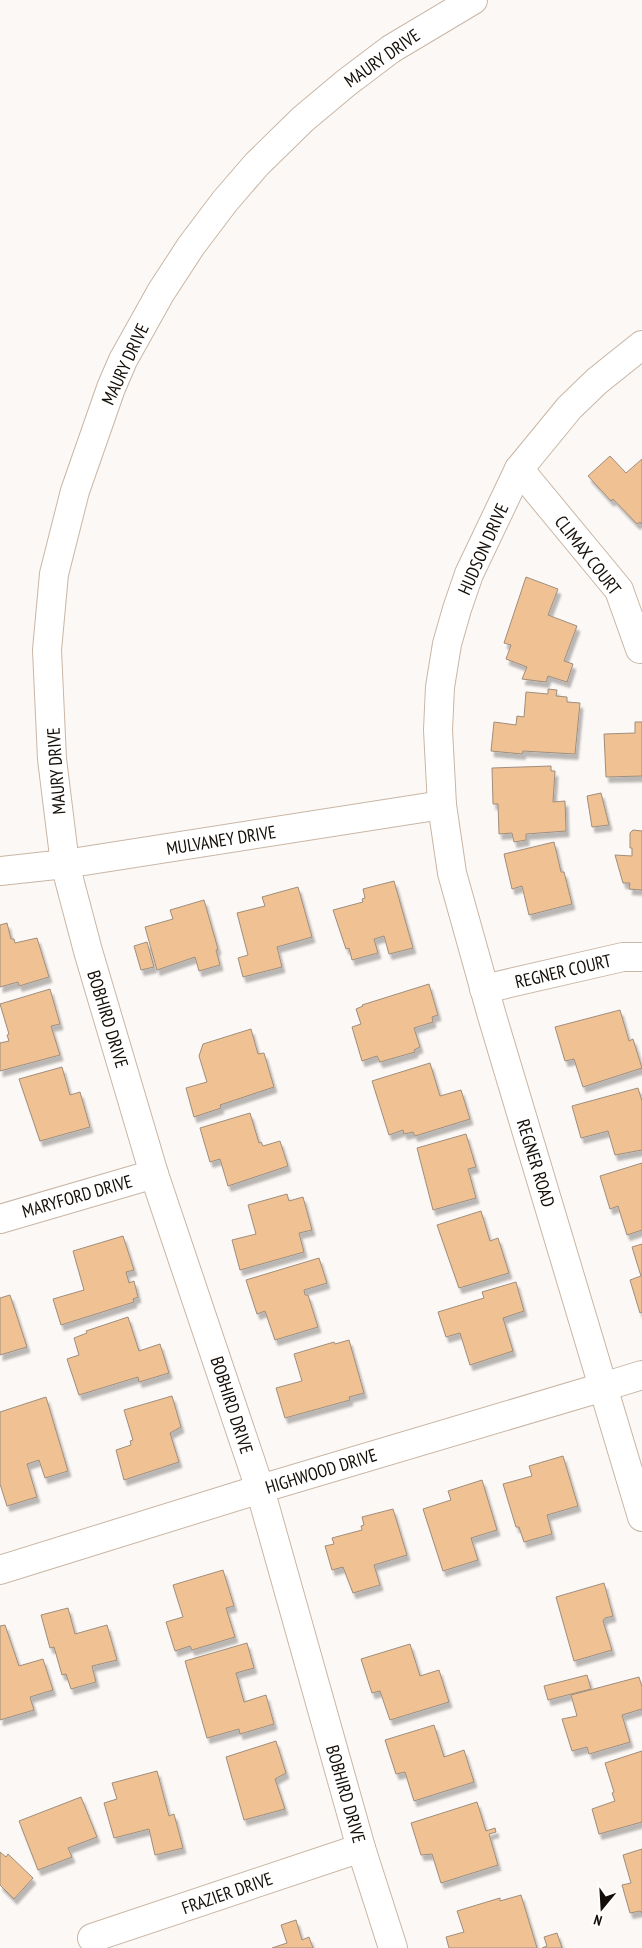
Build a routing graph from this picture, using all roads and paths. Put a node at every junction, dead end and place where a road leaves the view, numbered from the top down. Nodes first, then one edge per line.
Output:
1 (474, 0) edge
2 (642, 345) edge
3 (519, 469) junction
4 (640, 649) dead end
5 (442, 805) junction
6 (65, 864) junction
7 (0, 871) edge
8 (642, 957) edge
9 (484, 989) junction
10 (154, 1174) junction
11 (0, 1219) edge
12 (642, 1375) edge
13 (603, 1388) junction
14 (260, 1489) junction
15 (642, 1517) edge
16 (0, 1570) edge
17 (361, 1848) junction
18 (92, 1938) dead end
19 (393, 1948) edge

1 - 6 street, MAURY DRIVE
2 - 3 street, HUDSON DRIVE
3 - 4 street, CLIMAX COURT
3 - 5 street, HUDSON DRIVE
5 - 6 street, MULVANEY DRIVE
5 - 9 street, REGNER ROAD
6 - 7 street, MULVANEY DRIVE
6 - 10 street, BOBHIRD DRIVE
8 - 9 street, REGNER COURT
9 - 13 street, REGNER ROAD
10 - 11 street, MARYFORD DRIVE
10 - 14 street, BOBHIRD DRIVE
12 - 13 street, HIGHWOOD DRIVE
13 - 14 street, HIGHWOOD DRIVE
13 - 15 street, REGNER ROAD
14 - 16 street, HIGHWOOD DRIVE
14 - 17 street, BOBHIRD DRIVE
17 - 18 street, FRAZIER DRIVE
17 - 19 street, BOBHIRD DRIVE

